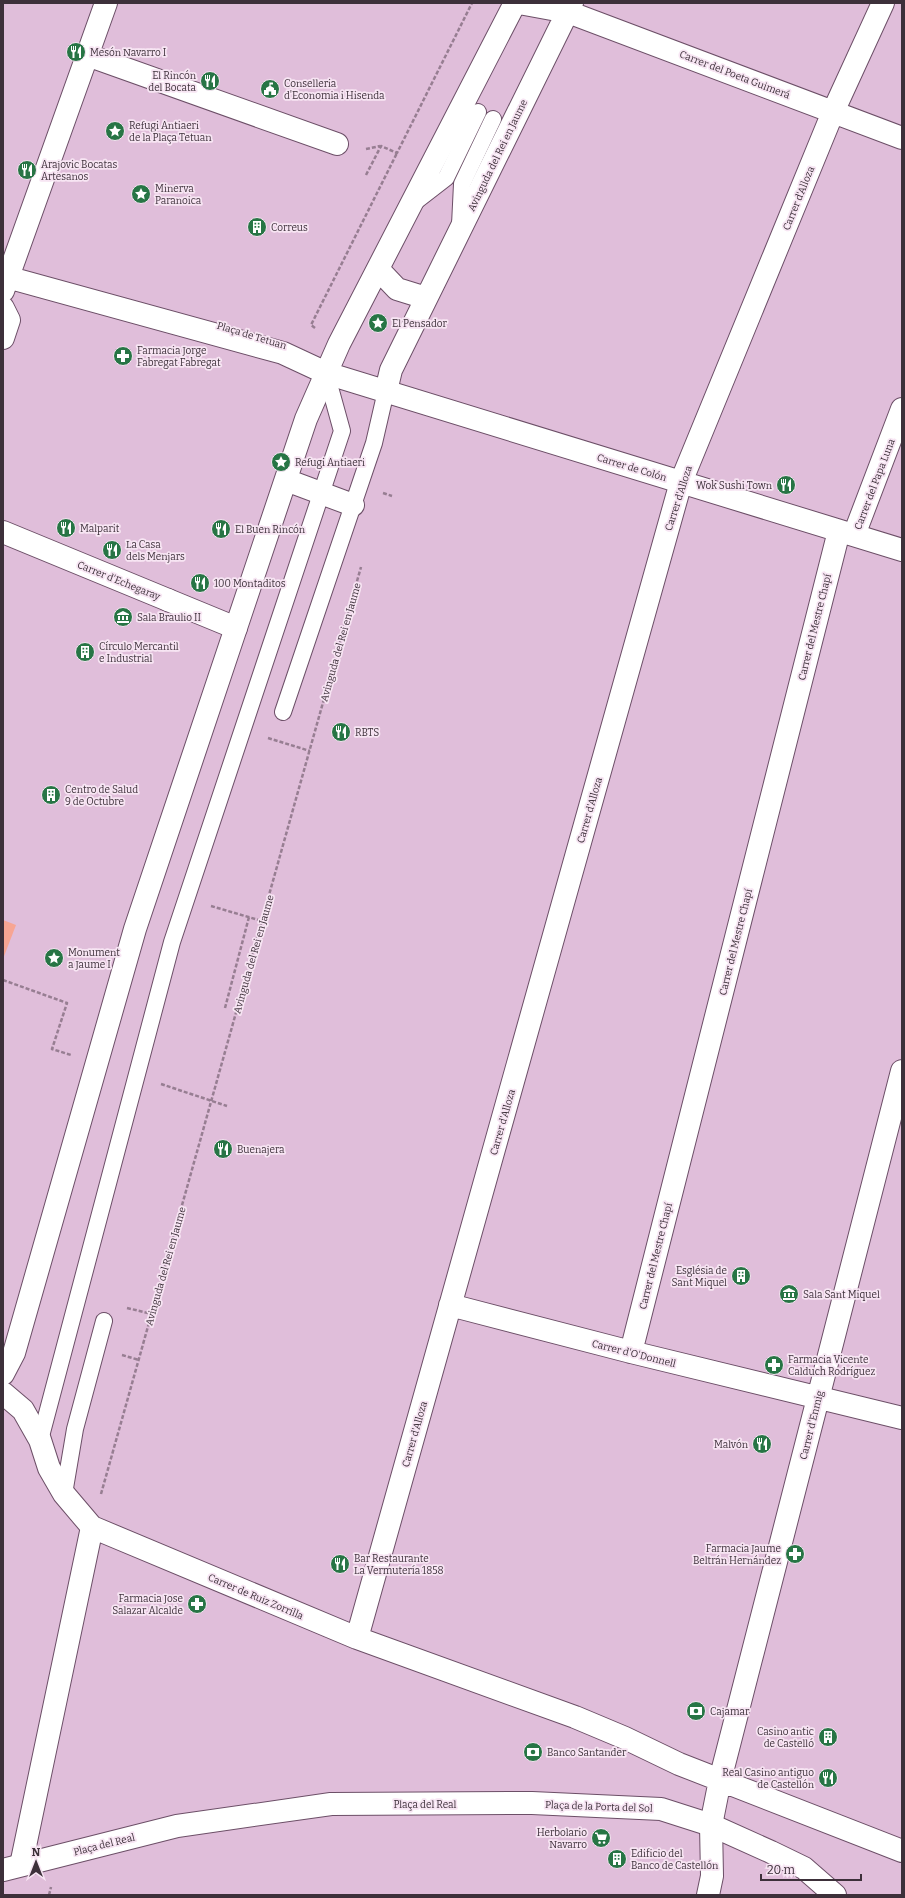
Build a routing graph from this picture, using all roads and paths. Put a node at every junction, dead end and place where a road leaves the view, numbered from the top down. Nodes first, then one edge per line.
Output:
1 (106, 3) edge
2 (472, 3) edge
3 (515, 3) edge
4 (519, 3) edge
5 (883, 3) edge
6 (570, 7) edge
7 (87, 55) junction
8 (478, 112) dead end
9 (833, 112) junction
10 (493, 119) dead end
11 (902, 138) edge
12 (337, 144) dead end
13 (397, 153) junction
14 (366, 176) dead end
15 (411, 204) junction
16 (460, 228) junction
17 (378, 269) junction
18 (6, 276) edge
19 (426, 298) junction
20 (339, 344) junction
21 (326, 373) junction
22 (386, 391) junction
23 (902, 410) edge
24 (286, 480) junction
25 (681, 482) junction
26 (384, 486) dead end
27 (321, 493) junction
28 (380, 500) dead end
29 (353, 505) junction
30 (3, 532) edge
31 (846, 533) junction
32 (902, 550) edge
33 (363, 560) dead end
34 (236, 628) junction
35 (283, 712) dead end
36 (243, 730) junction
37 (310, 751) junction
38 (186, 899) junction
39 (249, 917) junction
40 (262, 921) junction
41 (3, 980) edge
42 (225, 1008) dead end
43 (96, 1063) junction
44 (902, 1071) edge
45 (136, 1076) junction
46 (212, 1101) junction
47 (227, 1106) dead end
48 (450, 1305) junction
49 (104, 1321) dead end
50 (631, 1352) junction
51 (3, 1374) edge
52 (3, 1392) edge
53 (818, 1398) junction
54 (902, 1418) edge
55 (40, 1440) junction
56 (64, 1494) junction
57 (92, 1527) junction
58 (357, 1638) junction
59 (720, 1780) junction
60 (532, 1803) joint
61 (712, 1825) junction
62 (902, 1851) edge
63 (12, 1867) edge
64 (708, 1895) edge
65 (835, 1895) edge

1 - 7 street, Plaça de Tetuan
2 - 13 path
3 - 15 street
4 - 6 street
5 - 9 street, Carrer d'Alloza
6 - 9 street, Carrer del Poeta Guimerá
6 - 16 street, Avinguda del Rei en Jaume
7 - 12 street
7 - 18 street, Plaça de Tetuan
8 - 15 lane
9 - 11 street, Carrer del Poeta Guimerá
9 - 25 street, Carrer d'Alloza
10 - 16 lane
13 - 14 path
13 - 20 path
15 - 17 street
16 - 19 street, Avinguda del Rei en Jaume
17 - 19 street
17 - 20 street
18 - 21 street, Plaça de Tetuan
19 - 22 street, Avinguda del Rei en Jaume
20 - 21 street
21 - 22 street, Plaça de Tetuan
21 - 24 street
21 - 27 lane
22 - 25 street, Carrer de Colón
22 - 29 lane
23 - 31 street, Carrer del Papa Luna
24 - 27 street
24 - 34 street
25 - 31 street, Carrer de Colón
25 - 48 street, Carrer d'Alloza
26 - 28 path
27 - 29 street
27 - 36 lane
29 - 35 lane
30 - 34 street, Carrer d'Echegaray
31 - 32 street, Carrer de Colón
31 - 50 street, Carrer del Mestre Chapí
33 - 37 path, Avinguda del Rei en Jaume
34 - 43 street
36 - 37 path
36 - 38 lane
37 - 40 path, Avinguda del Rei en Jaume
38 - 39 path
38 - 45 lane
39 - 40 path
39 - 42 path
40 - 46 path, Avinguda del Rei en Jaume
41 - 43 path
43 - 51 street
44 - 53 street, Carrer d'Enmig
45 - 46 path
45 - 55 lane
46 - 47 path
46 - 57 path, Avinguda del Rei en Jaume
48 - 50 street, Carrer d'O'Donnell
48 - 58 street, Carrer d'Alloza
49 - 56 lane
50 - 53 street, Carrer d'O'Donnell
52 - 55 street, Carrer de Ruiz Zorrilla
53 - 54 street, Carrer d'O'Donnell
53 - 59 street, Carrer d'Enmig
55 - 56 street, Carrer de Ruiz Zorrilla
56 - 57 street, Carrer de Ruiz Zorrilla
57 - 58 street, Carrer de Ruiz Zorrilla
57 - 63 street, Plaça del Real
58 - 59 street, Carrer de Ruiz Zorrilla
59 - 61 street
59 - 62 street
60 - 61 street, Plaça de la Porta del Sol
60 - 63 street, Plaça del Real
61 - 64 street
61 - 65 street, Plaça de la Porta del Sol

